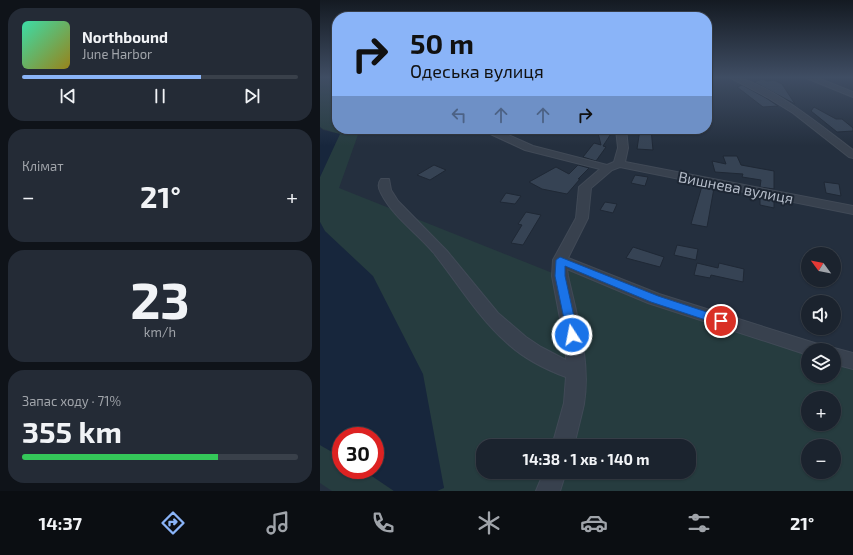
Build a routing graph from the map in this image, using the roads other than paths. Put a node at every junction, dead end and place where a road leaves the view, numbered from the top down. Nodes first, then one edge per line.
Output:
1 (779, 100) edge
2 (498, 134) edge
3 (622, 134) edge
4 (853, 155) edge
5 (614, 166) junction
6 (385, 181) dead end
7 (853, 210) edge
8 (560, 260) junction
9 (801, 346) edge
10 (841, 358) edge
11 (853, 361) edge
12 (576, 372) junction
13 (566, 439) edge
14 (552, 479) edge
15 (548, 491) edge

1 - 4 street
2 - 5 street, Вишнева вулиця
3 - 5 street
5 - 7 street, Вишнева вулиця
5 - 8 street
6 - 12 street
8 - 9 street
8 - 12 street
10 - 11 street
12 - 13 street
14 - 15 street

